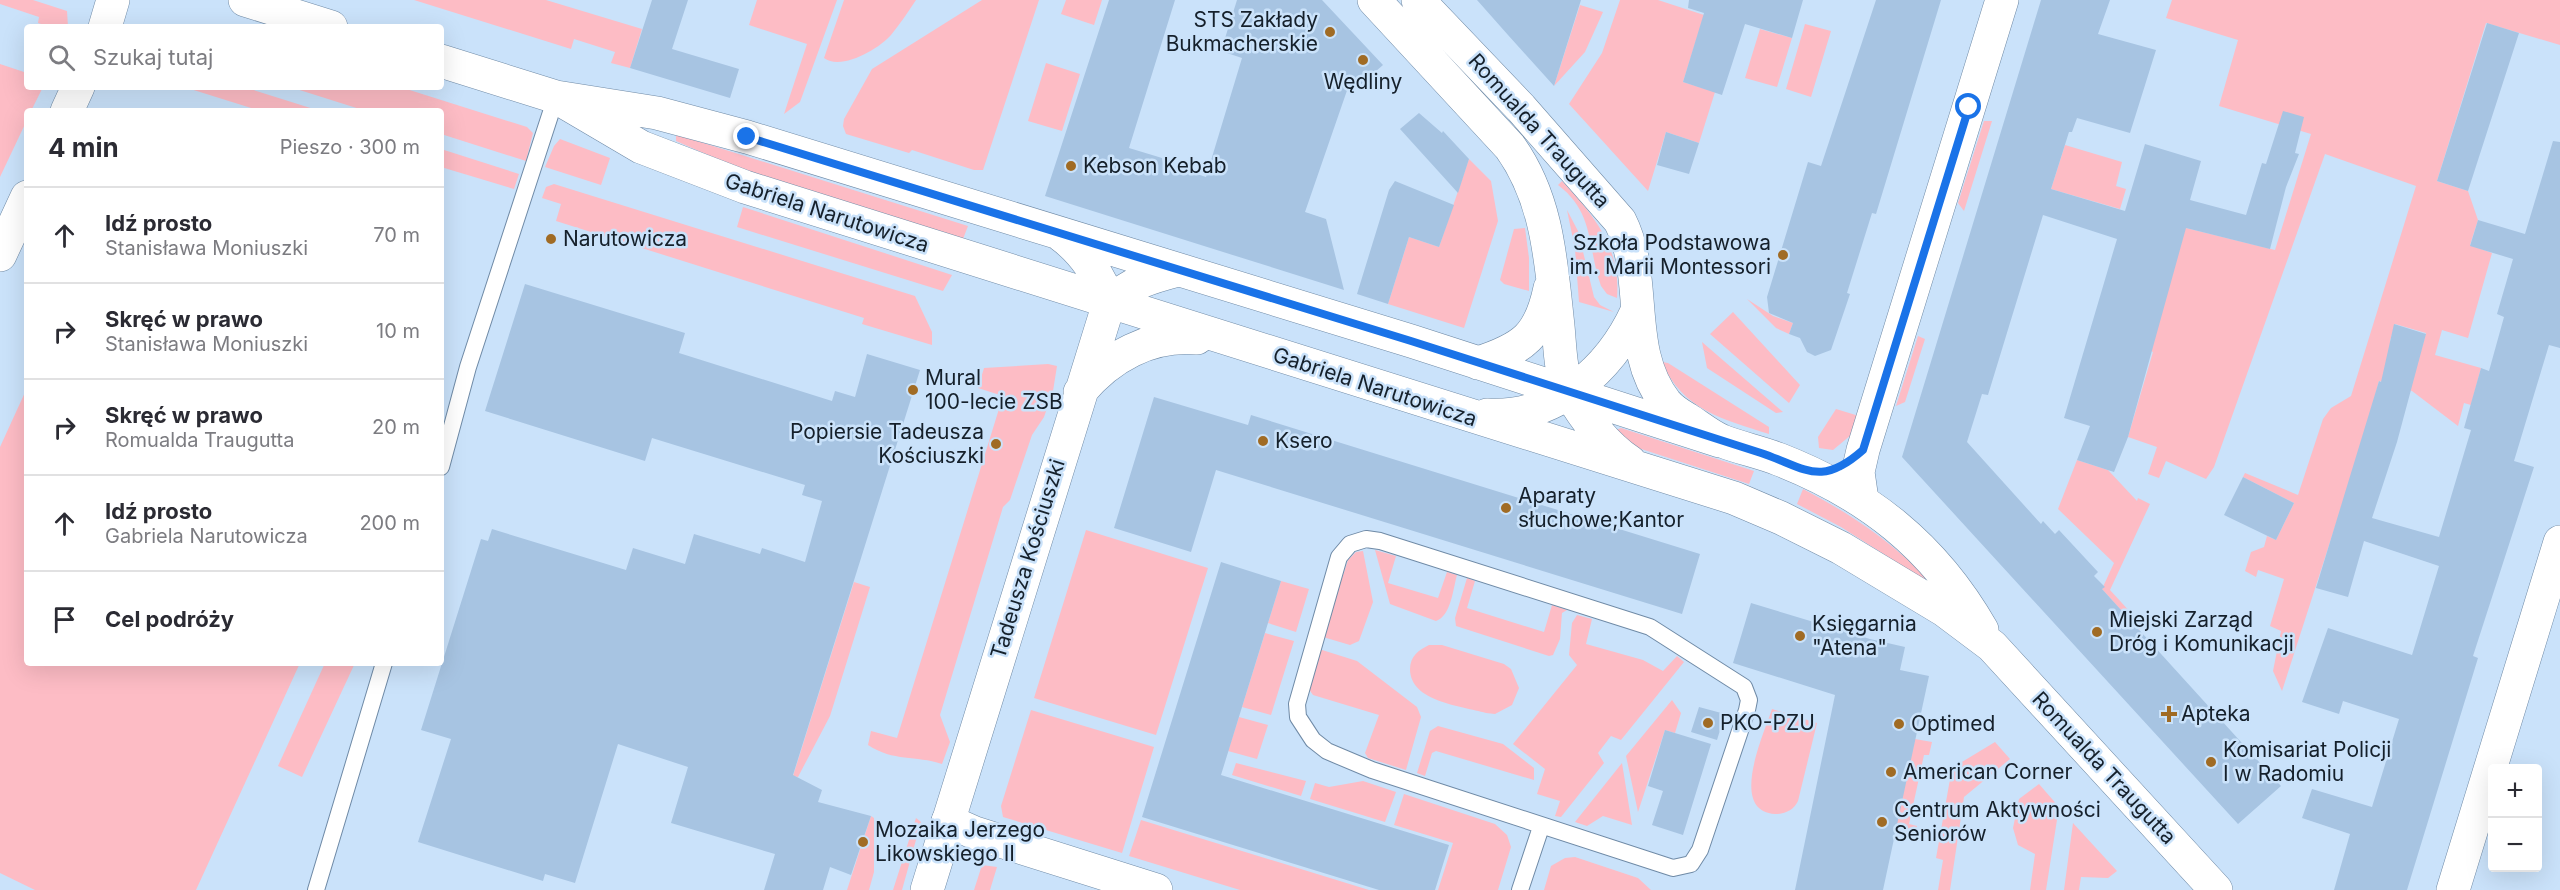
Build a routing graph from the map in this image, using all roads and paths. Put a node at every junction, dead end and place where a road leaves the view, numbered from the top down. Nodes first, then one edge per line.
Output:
1 (113, 0) edge
2 (245, 0) edge
3 (1374, 0) edge
4 (1419, 0) edge
5 (2002, 0) edge
6 (106, 24) edge
7 (321, 24) edge
8 (444, 62) edge
9 (77, 90) edge
10 (556, 98) junction
11 (68, 108) edge
12 (24, 203) edge
13 (1057, 232) junction
14 (0, 255) edge
15 (1178, 270) junction
16 (1553, 276) junction
17 (1109, 303) junction
18 (1637, 311) junction
19 (1226, 340) junction
20 (1478, 363) junction
21 (1569, 392) junction
22 (1079, 394) junction
23 (1458, 413) junction
24 (1720, 441) junction
25 (1863, 450) junction
26 (444, 456) edge
27 (1641, 470) junction
28 (1811, 474) junction
29 (1862, 500) junction
30 (1814, 533) joint
31 (2560, 542) edge
32 (1992, 646) junction
33 (383, 666) edge
34 (948, 821) junction
35 (1541, 827) junction
36 (315, 890) edge
37 (927, 890) edge
38 (1156, 890) edge
39 (1521, 890) edge
40 (2216, 890) edge
41 (2453, 890) edge

1 - 6 street
2 - 7 street
3 - 16 street, Romualda Traugutta
4 - 18 street, Romualda Traugutta
5 - 25 street
8 - 10 street, Gabriela Narutowicza
9 - 11 street
10 - 13 street, Gabriela Narutowicza
10 - 17 street, Gabriela Narutowicza
10 - 26 lane
12 - 14 street
13 - 15 street, Gabriela Narutowicza
13 - 17 street, Gabriela Narutowicza
15 - 17 street
15 - 20 street, Gabriela Narutowicza
16 - 20 street
16 - 21 street, Romualda Traugutta
17 - 19 street, Gabriela Narutowicza
17 - 22 street, Tadeusza Kościuszki
18 - 21 street, Romualda Traugutta
18 - 24 street, Romualda Traugutta
19 - 22 street
19 - 23 street, Gabriela Narutowicza
20 - 21 street, Gabriela Narutowicza
21 - 23 street
21 - 24 street, Gabriela Narutowicza
21 - 27 street, Gabriela Narutowicza
22 - 34 street, Tadeusza Kościuszki
23 - 27 street, Gabriela Narutowicza
24 - 28 street, Romualda Traugutta
25 - 28 street
25 - 29 street
27 - 30 street, Gabriela Narutowicza
28 - 29 street, Romualda Traugutta
29 - 32 street, Romualda Traugutta
30 - 32 street, Romualda Traugutta
31 - 41 street
32 - 40 street, Romualda Traugutta
33 - 36 lane
34 - 37 street, Tadeusza Kościuszki
34 - 38 street
35 - 35 lane
35 - 39 lane

